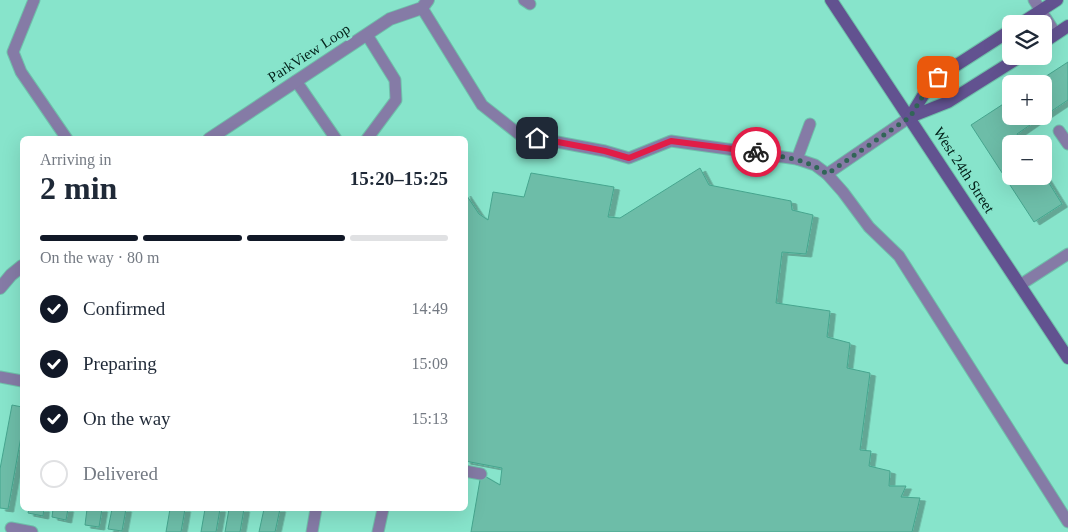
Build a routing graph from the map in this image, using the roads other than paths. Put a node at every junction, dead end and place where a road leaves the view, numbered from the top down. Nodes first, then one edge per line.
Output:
1 (34, 0) edge
2 (831, 0) edge
3 (1057, 0) edge
4 (425, 4) edge
5 (1038, 5) edge
6 (1029, 15) edge
7 (1068, 26) edge
8 (1056, 34) junction
9 (367, 35) junction
10 (1002, 36) edge
11 (1052, 37) edge
12 (1008, 65) edge
13 (296, 81) junction
14 (910, 117) junction
15 (810, 124) dead end
16 (1059, 131) dead end
17 (65, 136) edge
18 (214, 136) edge
19 (334, 136) edge
20 (369, 136) edge
21 (1068, 144) edge
22 (797, 159) junction
23 (827, 174) junction
24 (1068, 254) edge
25 (20, 268) edge
26 (1020, 285) junction
27 (0, 288) edge
28 (1068, 358) edge
29 (0, 376) edge
30 (20, 381) edge
31 (468, 472) edge
32 (481, 474) dead end
33 (316, 511) edge
34 (383, 511) edge
35 (1068, 522) edge
36 (11, 528) dead end
37 (32, 532) edge
38 (312, 532) edge
39 (378, 532) edge

1 - 17 lane
2 - 14 main road, West 24th Street
3 - 5 main road
4 - 9 street, ParkView Loop
4 - 22 lane
5 - 6 main road
5 - 8 lane
7 - 8 main road
8 - 11 main road
9 - 13 street, ParkView Loop
9 - 20 lane
10 - 14 main road
12 - 14 main road
13 - 18 street, ParkView Loop
13 - 19 lane
14 - 23 lane
14 - 26 main road, West 24th Street
15 - 22 lane
16 - 21 lane
22 - 23 lane
23 - 35 lane
24 - 26 lane
25 - 27 street
26 - 28 main road, West 24th Street
29 - 30 lane
31 - 32 lane
33 - 38 lane
34 - 39 lane
36 - 37 lane

